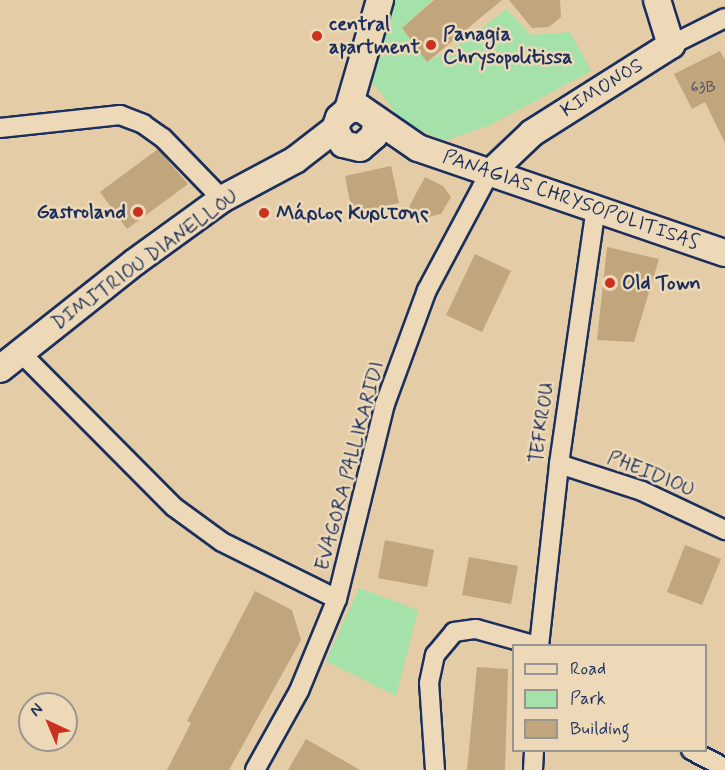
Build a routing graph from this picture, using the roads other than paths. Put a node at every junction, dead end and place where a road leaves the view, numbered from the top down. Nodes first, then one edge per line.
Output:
1 (380, 0) edge
2 (657, 0) edge
3 (725, 18) edge
4 (671, 45) junction
5 (0, 128) edge
6 (349, 133) junction
7 (418, 148) junction
8 (489, 174) junction
9 (222, 199) junction
10 (596, 208) junction
11 (725, 253) edge
12 (20, 352) junction
13 (0, 369) edge
14 (559, 464) junction
15 (725, 530) edge
16 (336, 600) junction
17 (534, 644) edge
18 (538, 644) edge
19 (534, 752) edge
20 (695, 759) edge
21 (725, 768) edge
22 (255, 770) edge
23 (435, 770) edge
24 (533, 770) edge

1 - 6 street
2 - 4 street
3 - 4 street, KIMONOS
4 - 8 street, KIMONOS
5 - 9 street
6 - 7 street, PANAGIAS CHRYSOPOLITISAS
6 - 7 street, PANAGIAS CHRYSOPOLITISAS
6 - 9 street, DIMITRIOU DIANELLOU
7 - 8 street, PANAGIAS CHRYSOPOLITISAS
8 - 10 street, PANAGIAS CHRYSOPOLITISAS
8 - 16 street, EVAGORA PALLIKARIDI
9 - 12 street, DIMITRIOU DIANELLOU
10 - 11 street, PANAGIAS CHRYSOPOLITISAS
10 - 14 street, TEFKROU
12 - 13 street, DIMITRIOU DIANELLOU
12 - 16 street
14 - 15 street, PHEIDIOU
14 - 18 street, TEFKROU
16 - 22 street, EVAGORA PALLIKARIDI
17 - 23 street
19 - 24 street
20 - 21 street

